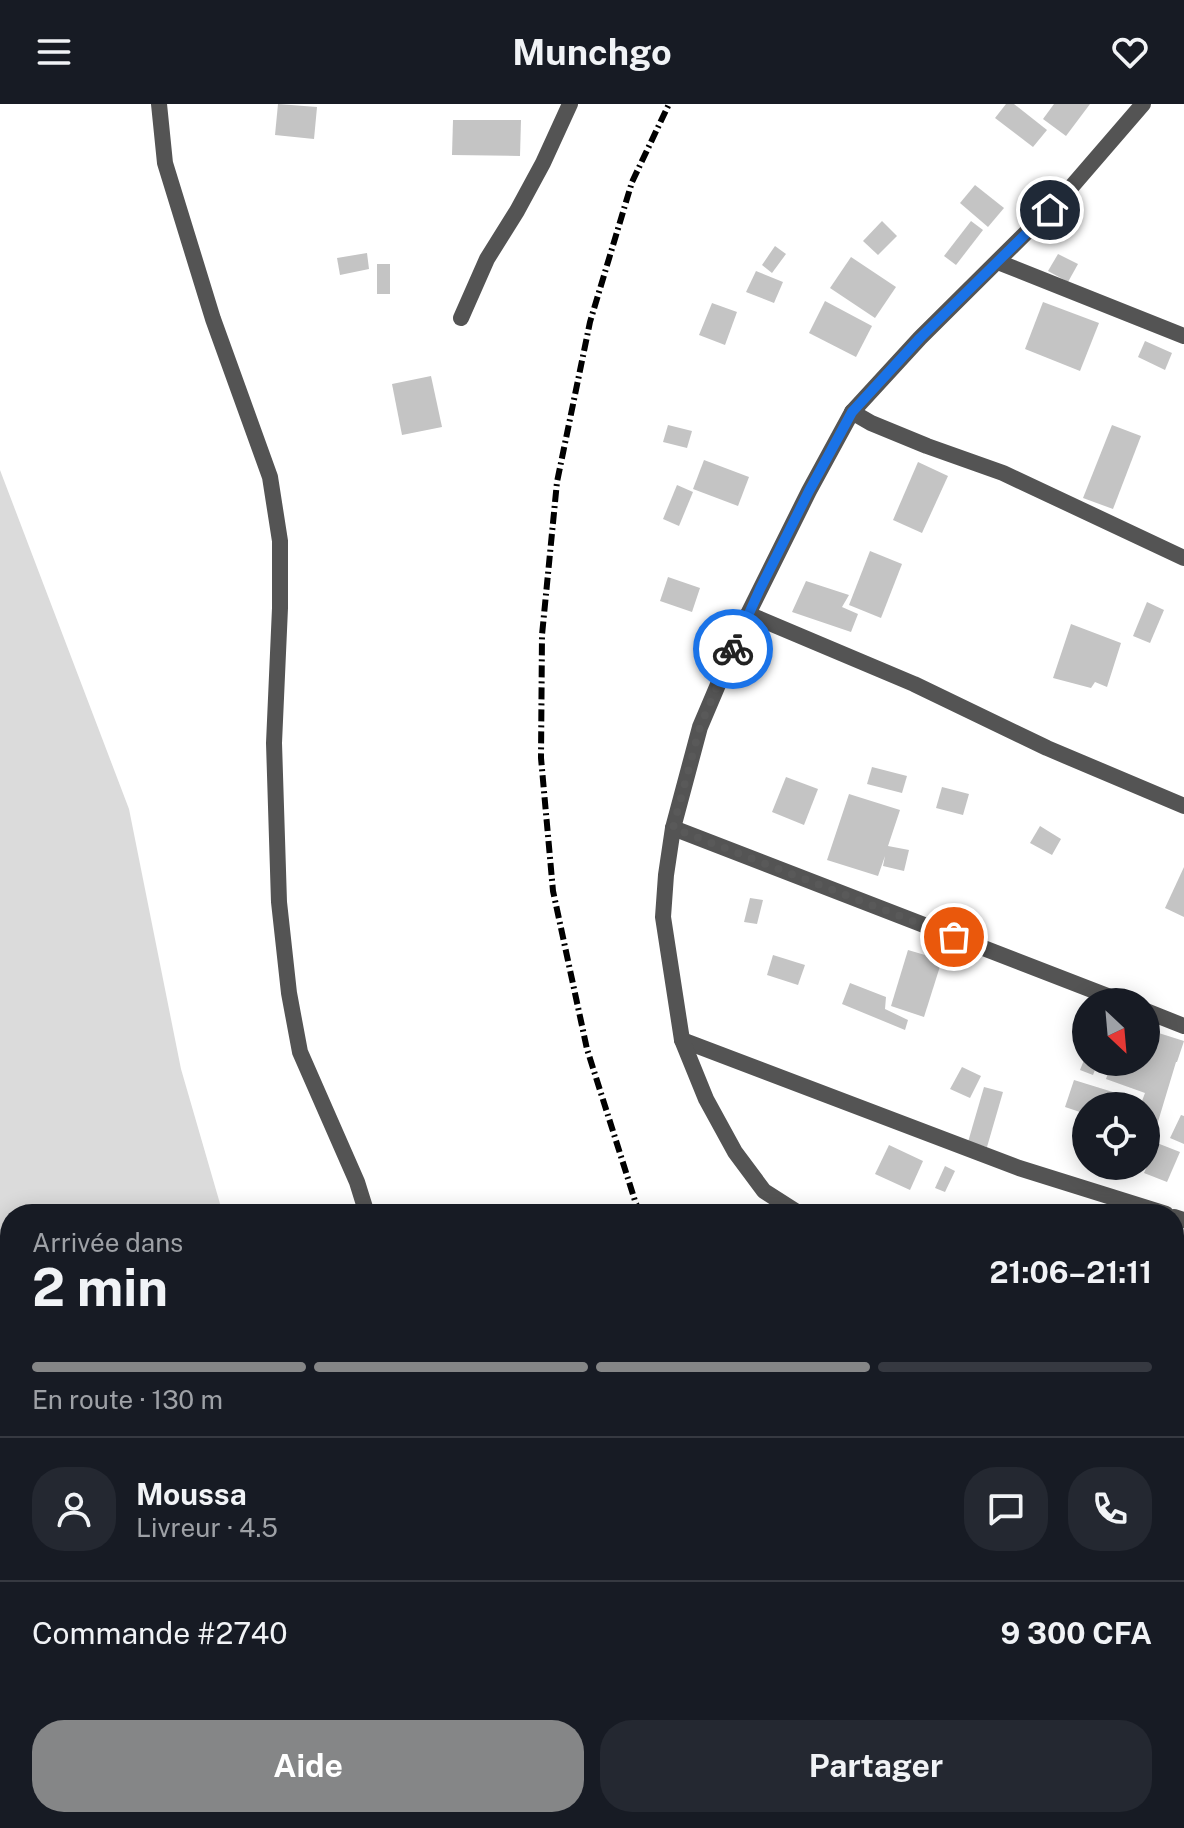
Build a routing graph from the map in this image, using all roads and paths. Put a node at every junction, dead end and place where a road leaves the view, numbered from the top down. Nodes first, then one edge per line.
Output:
1 (159, 104) edge
2 (570, 104) edge
3 (1143, 104) edge
4 (998, 262) junction
5 (461, 318) dead end
6 (1184, 336) edge
7 (852, 412) junction
8 (1184, 558) edge
9 (748, 614) junction
10 (1184, 806) edge
11 (673, 828) junction
12 (1087, 988) edge
13 (1160, 1017) edge
14 (1184, 1026) edge
15 (682, 1040) junction
16 (364, 1204) edge
17 (784, 1204) edge
18 (1134, 1204) edge

1 - 16 street
2 - 5 street
3 - 4 street
4 - 6 street
4 - 7 street
7 - 8 street
7 - 9 street
9 - 10 street
9 - 11 street
11 - 12 street
11 - 15 street
13 - 14 street
15 - 17 street
15 - 18 street

